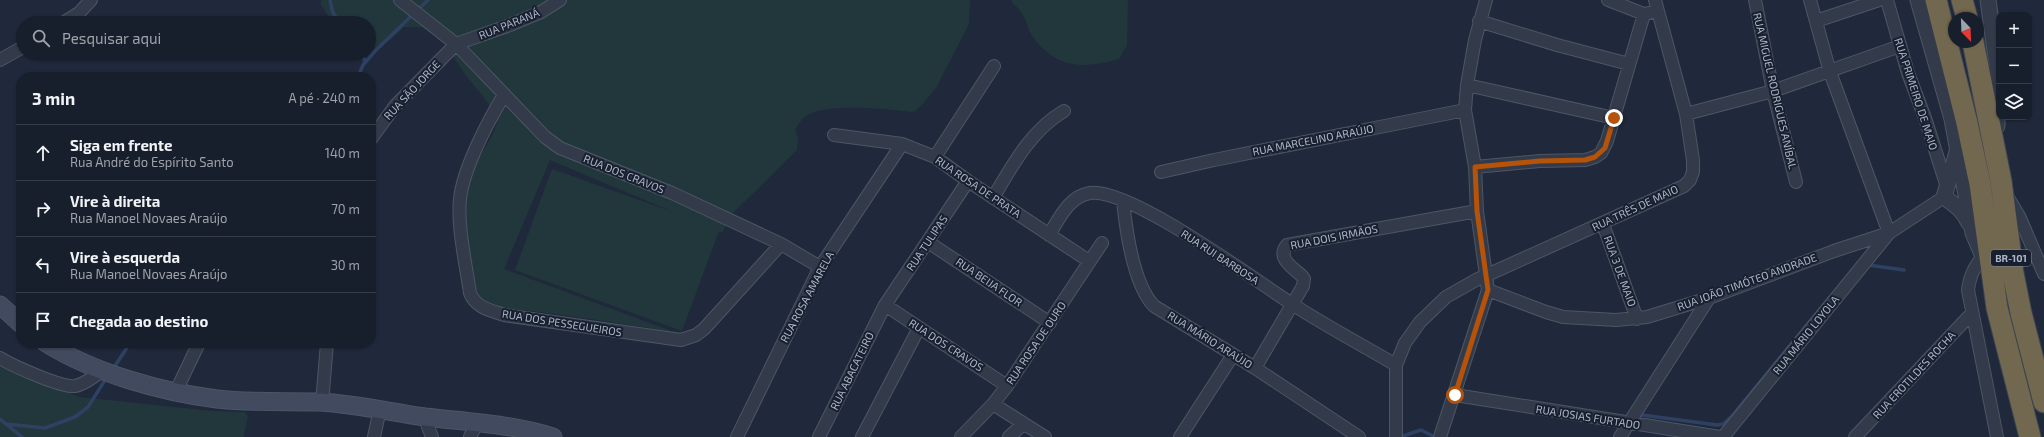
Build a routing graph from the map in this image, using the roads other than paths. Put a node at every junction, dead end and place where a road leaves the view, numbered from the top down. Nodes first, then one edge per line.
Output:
1 (91, 0) edge
2 (400, 0) edge
3 (560, 0) edge
4 (1486, 0) edge
5 (1608, 0) edge
6 (1755, 0) edge
7 (1810, 0) edge
8 (1879, 0) edge
9 (1887, 0) edge
10 (1918, 0) edge
11 (1936, 0) edge
12 (1962, 0) edge
13 (1988, 0) edge
14 (1657, 6) edge
15 (1965, 12) edge
16 (1644, 14) junction
17 (74, 16) edge
18 (1479, 21) junction
19 (1816, 21) junction
20 (456, 44) junction
21 (1900, 46) junction
22 (1974, 48) edge
23 (16, 50) edge
24 (0, 60) edge
25 (1630, 64) junction
26 (994, 66) dead end
27 (1830, 72) junction
28 (1467, 85) junction
29 (1773, 92) junction
30 (504, 95) junction
31 (1465, 110) junction
32 (1064, 111) dead end
33 (1686, 114) junction
34 (1614, 118) junction
35 (376, 132) edge
36 (834, 135) dead end
37 (902, 144) junction
38 (1958, 146) junction
39 (935, 157) junction
40 (1997, 159) junction
41 (1475, 167) junction
42 (1161, 172) dead end
43 (968, 181) junction
44 (1796, 182) dead end
45 (2002, 188) junction
46 (1946, 192) junction
47 (993, 198) junction
48 (1123, 200) junction
49 (1477, 211) junction
50 (1603, 224) junction
51 (1889, 233) junction
52 (1972, 233) junction
53 (1049, 235) junction
54 (928, 242) junction
55 (1102, 243) dead end
56 (781, 244) junction
57 (1983, 256) junction
58 (1089, 261) junction
59 (820, 267) junction
60 (2044, 274) edge
61 (1486, 277) junction
62 (1992, 278) junction
63 (1488, 290) junction
64 (1709, 298) junction
65 (0, 305) edge
66 (885, 305) junction
67 (1293, 305) junction
68 (1972, 313) junction
69 (16, 319) edge
70 (1637, 319) junction
71 (1050, 323) junction
72 (919, 328) junction
73 (55, 348) edge
74 (197, 348) edge
75 (327, 348) edge
76 (1233, 355) junction
77 (0, 358) edge
78 (1396, 365) junction
79 (1255, 368) junction
80 (102, 371) junction
81 (1007, 386) junction
82 (176, 391) junction
83 (1455, 395) junction
84 (2044, 402) edge
85 (322, 403) junction
86 (993, 404) junction
87 (380, 409) junction
88 (424, 416) junction
89 (1023, 424) junction
90 (1629, 424) junction
91 (473, 430) edge
92 (374, 437) edge
93 (432, 437) edge
94 (553, 437) edge
95 (737, 437) edge
96 (819, 437) edge
97 (862, 437) edge
98 (961, 437) edge
99 (1009, 437) edge
100 (1045, 437) edge
101 (1180, 437) edge
102 (1359, 437) edge
103 (1396, 437) edge
104 (1440, 437) edge
105 (1620, 437) edge
106 (1722, 437) edge
107 (1856, 437) edge
108 (1997, 437) edge
109 (2030, 437) edge

1 - 17 street
2 - 20 street, RUA DOS CRAVOS
3 - 20 street, RUA PARANÁ
4 - 18 street
5 - 16 street
6 - 29 street, RUA MIGUEL RODRIGUES ANÍBAL
7 - 19 street
8 - 19 street
9 - 21 street, RUA PRIMEIRO DE MAIO
10 - 38 street
11 - 62 highway, BR-101
12 - 15 highway
13 - 40 street
14 - 16 street
14 - 33 street, RUA TRÊS DE MAIO
16 - 25 street
18 - 25 street
18 - 28 street
19 - 27 street
20 - 30 street, RUA DOS CRAVOS
20 - 35 street, RUA SÃO JORGE
21 - 27 street
21 - 46 street, RUA PRIMEIRO DE MAIO
22 - 40 highway, BR-101
23 - 24 street
25 - 34 street
26 - 39 street
27 - 29 street
27 - 51 street
28 - 31 street
28 - 34 street
29 - 33 street
29 - 44 street, RUA MIGUEL RODRIGUES ANÍBAL
30 - 56 street, RUA DOS CRAVOS
30 - 56 street, RUA DOS PESSEGUEIROS
31 - 41 street
31 - 42 street, RUA MARCELINO ARAÚJO
32 - 47 street
33 - 50 street, RUA TRÊS DE MAIO
34 - 41 street
36 - 37 street, RUA ROSA DE PRATA
37 - 39 street, RUA ROSA DE PRATA
37 - 59 street, RUA ROSA AMARELA
38 - 46 street
38 - 52 street
39 - 43 street, RUA ROSA DE PRATA
40 - 45 highway, BR-101
41 - 49 street
43 - 47 street, RUA ROSA DE PRATA
43 - 54 street, RUA TULIPAS
45 - 60 street
45 - 84 highway, BR-101
46 - 51 street
46 - 52 street
47 - 53 street, RUA ROSA DE PRATA
48 - 53 street, RUA RUI BARBOSA
48 - 67 street, RUA RUI BARBOSA
48 - 76 street, RUA MÁRIO ARAÚJO
49 - 61 street
49 - 67 street, RUA DOIS IRMÃOS
50 - 61 street, RUA TRÊS DE MAIO
50 - 70 street, RUA 3 DE MAIO
51 - 64 street, RUA JOÃO TIMÓTEO ANDRADE
51 - 106 street, RUA MÁRIO LOYOLA
52 - 57 street
53 - 58 street, RUA ROSA DE PRATA
54 - 66 street, RUA TULIPAS
54 - 71 street, RUA BEIJA FLOR
55 - 58 street, RUA ROSA DE OURO
56 - 59 street, RUA DOS CRAVOS
57 - 62 street
57 - 68 street
58 - 71 street, RUA ROSA DE OURO
59 - 95 street, RUA ROSA AMARELA
61 - 63 street
61 - 78 street, RUA TRÊS DE MAIO
62 - 109 highway, BR-101
63 - 70 street, RUA JOÃO TIMÓTEO ANDRADE
63 - 83 street
64 - 70 street, RUA JOÃO TIMÓTEO ANDRADE
64 - 90 street
65 - 69 main road
66 - 72 street, RUA DOS CRAVOS
66 - 96 street, RUA ABACATEIRO
67 - 78 street, RUA RUI BARBOSA
67 - 79 street, RUA DOIS IRMÃOS
68 - 107 street, RUA EROTILDES ROCHA
68 - 108 street
71 - 81 street, RUA ROSA DE OURO
72 - 81 street, RUA DOS CRAVOS
72 - 97 street
73 - 80 main road
74 - 82 street
75 - 85 street
76 - 79 street, RUA MÁRIO ARAÚJO
76 - 101 street
77 - 80 street
78 - 103 street
79 - 102 street, RUA MÁRIO ARAÚJO
80 - 82 main road
81 - 86 street, RUA ROSA DE OURO
82 - 85 main road
83 - 90 street, RUA JOSIAS FURTADO
83 - 104 street
85 - 87 main road
86 - 89 street
86 - 98 street, RUA ROSA DE OURO
87 - 88 main road
87 - 92 street
88 - 91 main road
88 - 93 street
89 - 99 street
89 - 100 street
90 - 105 street
90 - 106 street, RUA JOSIAS FURTADO
91 - 94 main road

